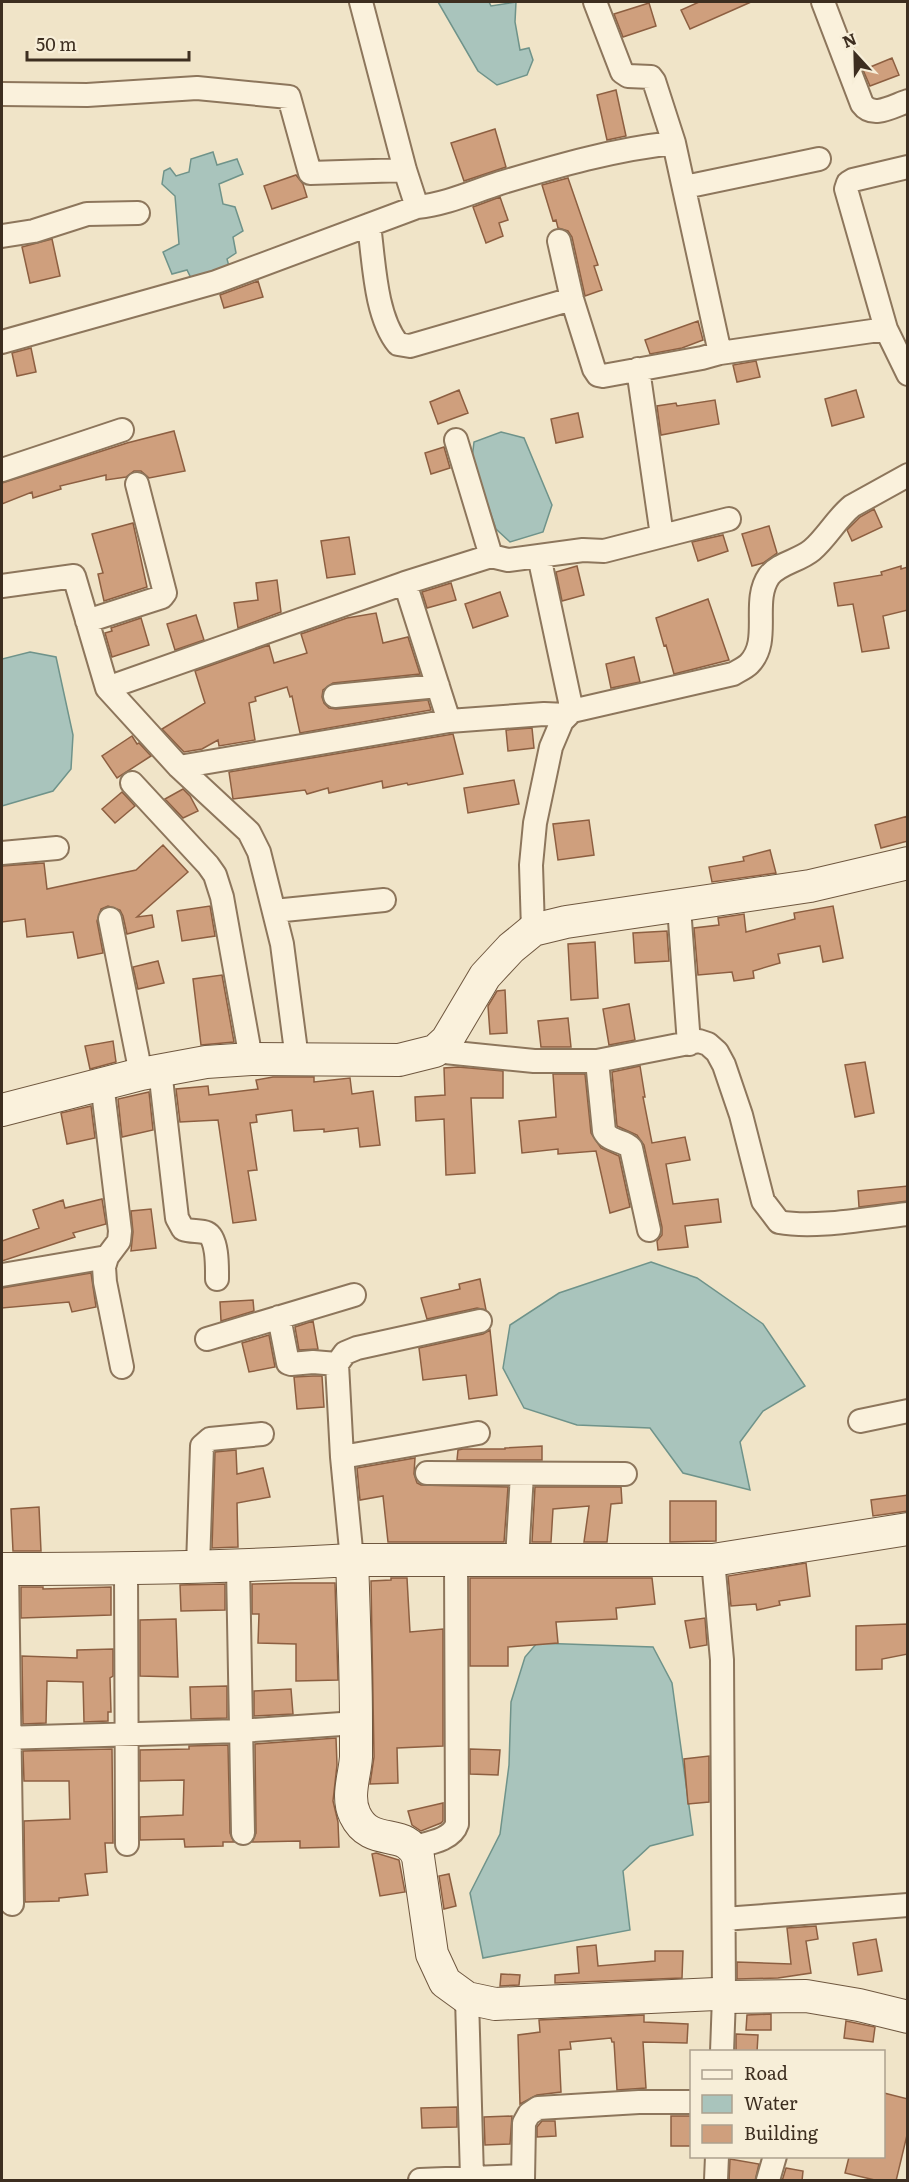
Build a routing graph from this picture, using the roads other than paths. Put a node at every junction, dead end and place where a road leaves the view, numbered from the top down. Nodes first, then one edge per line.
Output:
1 (361, 2) edge
2 (595, 2) edge
3 (823, 2) edge
4 (2, 94) edge
5 (908, 101) edge
6 (674, 143) junction
7 (819, 159) dead end
8 (908, 167) edge
9 (405, 170) junction
10 (685, 187) junction
11 (417, 207) junction
12 (138, 213) dead end
13 (369, 225) junction
14 (2, 236) edge
15 (559, 242) dead end
16 (572, 299) junction
17 (886, 329) junction
18 (2, 342) edge
19 (720, 353) junction
20 (638, 369) junction
21 (908, 374) edge
22 (122, 430) dead end
23 (456, 440) dead end
24 (2, 470) edge
25 (908, 475) edge
26 (137, 484) dead end
27 (729, 519) dead end
28 (662, 536) junction
29 (491, 556) junction
30 (539, 556) junction
31 (405, 583) junction
32 (2, 586) edge
33 (87, 621) junction
34 (438, 686) junction
35 (106, 688) junction
36 (335, 696) dead end
37 (570, 713) junction
38 (449, 721) junction
39 (179, 767) junction
40 (132, 783) dead end
41 (57, 848) dead end
42 (2, 853) edge
43 (908, 863) edge
44 (384, 900) dead end
45 (679, 907) junction
46 (273, 911) junction
47 (110, 919) dead end
48 (533, 930) junction
49 (689, 1044) junction
50 (435, 1051) junction
51 (251, 1059) junction
52 (297, 1059) junction
53 (597, 1061) junction
54 (150, 1072) junction
55 (102, 1083) junction
56 (2, 1110) edge
57 (908, 1214) edge
58 (649, 1230) dead end
59 (107, 1257) junction
60 (2, 1275) edge
61 (217, 1279) dead end
62 (354, 1294) dead end
63 (279, 1317) junction
64 (480, 1321) dead end
65 (207, 1339) dead end
66 (337, 1364) junction
67 (122, 1367) dead end
68 (908, 1411) edge
69 (860, 1420) dead end
70 (478, 1433) dead end
71 (262, 1434) dead end
72 (342, 1457) junction
73 (428, 1473) dead end
74 (522, 1474) junction
75 (625, 1474) dead end
76 (908, 1529) edge
77 (456, 1559) junction
78 (517, 1559) junction
79 (352, 1560) junction
80 (713, 1560) junction
81 (198, 1566) junction
82 (238, 1567) junction
83 (4, 1569) edge
84 (126, 1569) junction
85 (356, 1723) junction
86 (240, 1731) junction
87 (126, 1734) junction
88 (5, 1738) edge
89 (6, 1819) edge
90 (243, 1833) dead end
91 (127, 1844) dead end
92 (414, 1847) junction
93 (12, 1904) dead end
94 (908, 1905) edge
95 (723, 1919) junction
96 (724, 1997) junction
97 (466, 1998) junction
98 (908, 2017) edge
99 (722, 2050) edge
100 (690, 2102) edge
101 (717, 2158) edge
102 (775, 2158) edge
103 (472, 2178) junction
104 (523, 2178) edge
105 (420, 2181) edge
106 (716, 2181) edge
107 (768, 2181) edge

1 - 9 street
2 - 6 street
3 - 5 street
4 - 9 street
6 - 10 street
6 - 11 street
7 - 10 street
8 - 17 street
9 - 11 street
10 - 19 street
11 - 13 street
12 - 14 street
13 - 16 street
13 - 18 street
15 - 16 street
16 - 20 street
17 - 19 street
17 - 21 street
19 - 20 street
20 - 28 street
22 - 24 street
23 - 29 street
25 - 37 street
26 - 33 street
27 - 28 street
28 - 30 street
29 - 30 street
29 - 31 street
30 - 37 street
31 - 34 street
31 - 35 street
32 - 33 street
33 - 35 street
34 - 36 street
34 - 38 street
35 - 39 street
37 - 38 street
37 - 48 street
38 - 39 street
39 - 46 street
40 - 51 street
41 - 42 street
43 - 45 street
44 - 46 street
45 - 48 street
45 - 49 street
46 - 52 street
47 - 54 street
48 - 50 street
49 - 53 street
49 - 57 street
50 - 52 street
50 - 53 street
51 - 52 street
51 - 54 street
53 - 58 street
54 - 55 street
54 - 61 street
55 - 56 street
55 - 59 street
59 - 60 street
59 - 67 street
62 - 63 street
63 - 65 street
63 - 66 street
64 - 66 street
66 - 72 street
68 - 69 street
70 - 72 street
71 - 81 street
72 - 79 street
73 - 74 street
74 - 75 street
74 - 78 street
76 - 80 street
77 - 78 street
77 - 79 street
77 - 92 street
78 - 80 street
79 - 82 street
79 - 85 street
80 - 95 street
81 - 82 street
81 - 84 street
82 - 86 street
83 - 84 street
83 - 88 street
84 - 87 street
85 - 86 street
85 - 92 street
86 - 87 street
86 - 90 street
87 - 88 street
87 - 91 street
88 - 89 street
89 - 93 street
92 - 97 street
94 - 95 street
95 - 96 street
96 - 97 street
96 - 98 street
96 - 99 street
97 - 103 street
100 - 104 street
101 - 106 street
102 - 107 street
103 - 104 street
103 - 105 street

